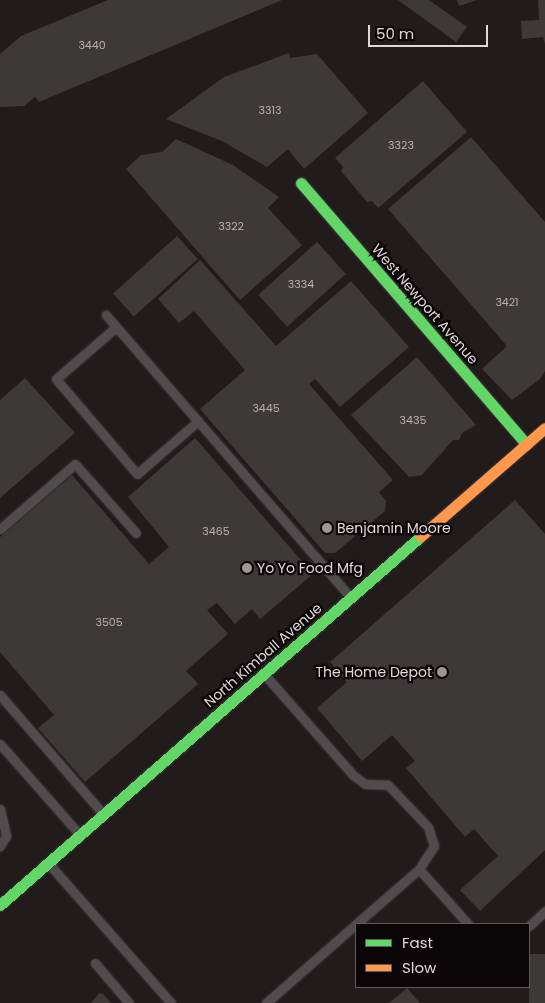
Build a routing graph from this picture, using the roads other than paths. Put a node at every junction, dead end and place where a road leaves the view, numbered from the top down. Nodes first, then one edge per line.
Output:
1 (301, 183) dead end
2 (106, 315) dead end
3 (116, 327) junction
4 (198, 421) junction
5 (545, 428) edge
6 (526, 444) junction
7 (0, 529) edge
8 (136, 533) dead end
9 (351, 598) junction
10 (264, 674) junction
11 (0, 695) edge
12 (0, 744) edge
13 (0, 809) edge
14 (104, 814) junction
15 (80, 835) junction
16 (0, 846) edge
17 (48, 863) junction
18 (419, 869) junction
19 (0, 905) edge
20 (545, 911) edge
21 (357, 923) edge
22 (467, 923) edge
23 (355, 925) edge
24 (530, 925) edge
25 (95, 963) dead end
26 (130, 1003) edge
27 (171, 1003) edge
28 (266, 1003) edge

1 - 6 street, West Newport Avenue
2 - 3 lane
3 - 4 lane
3 - 4 lane
4 - 9 lane
5 - 6 street, North Kimball Avenue
6 - 9 street, North Kimball Avenue
7 - 8 lane
9 - 10 street, North Kimball Avenue
10 - 14 street, North Kimball Avenue
10 - 18 lane
11 - 14 lane
12 - 15 lane
13 - 16 lane
14 - 15 street, North Kimball Avenue
15 - 17 street, North Kimball Avenue
17 - 19 street, North Kimball Avenue
17 - 27 lane
18 - 21 lane
18 - 22 lane
20 - 24 lane
23 - 28 lane
25 - 26 lane

